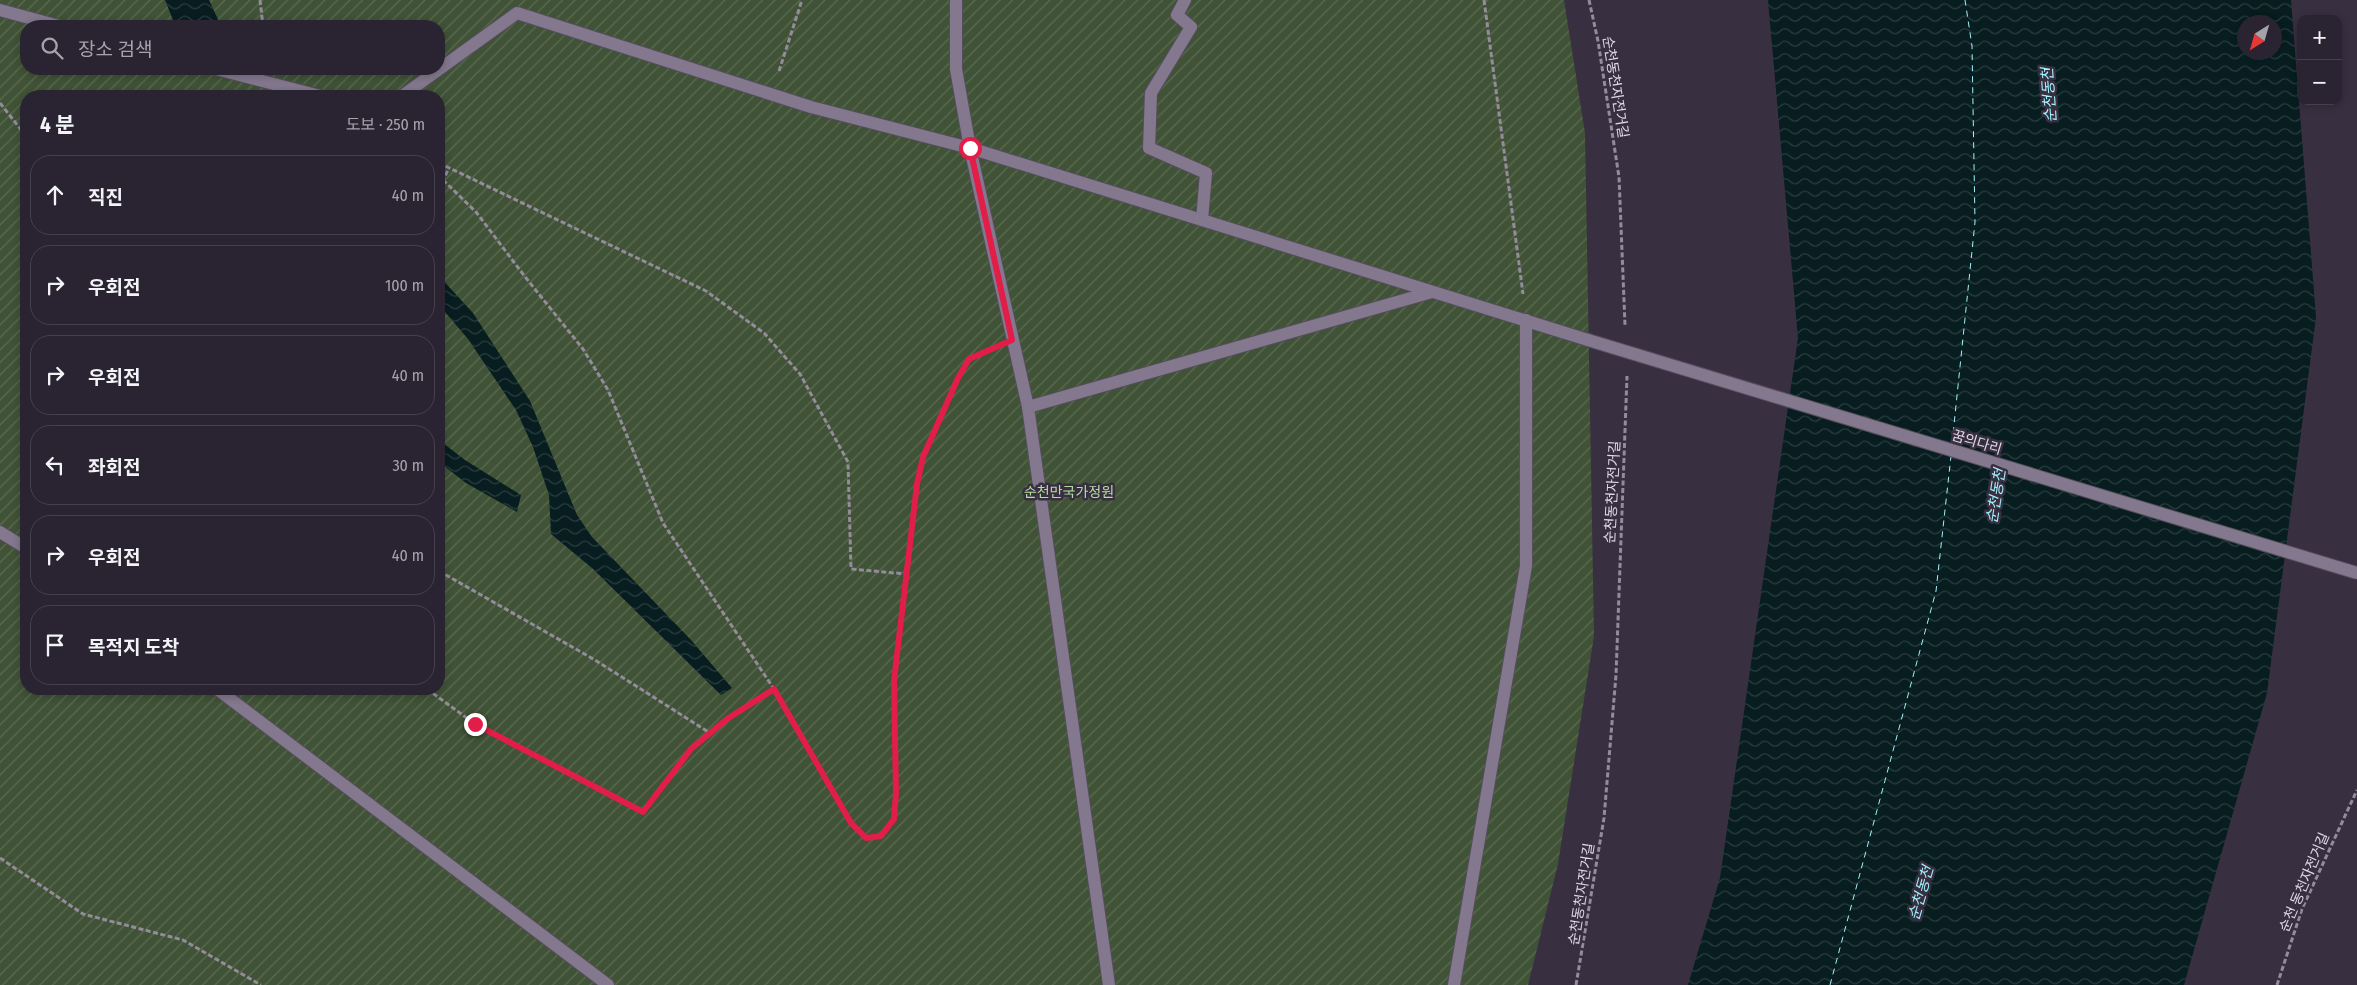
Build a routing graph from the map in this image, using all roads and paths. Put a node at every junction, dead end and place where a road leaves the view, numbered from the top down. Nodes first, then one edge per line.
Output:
1 (260, 0) edge
2 (802, 0) edge
3 (956, 0) edge
4 (1185, 0) edge
5 (1484, 0) edge
6 (1589, 0) edge
7 (0, 10) edge
8 (37, 20) edge
9 (262, 20) edge
10 (445, 65) edge
11 (239, 75) edge
12 (431, 75) edge
13 (297, 90) edge
14 (410, 90) edge
15 (772, 94) junction
16 (0, 103) edge
17 (20, 128) edge
18 (970, 148) junction
19 (445, 166) edge
20 (449, 168) junction
21 (445, 176) edge
22 (445, 182) edge
23 (1202, 220) junction
24 (1432, 292) junction
25 (1526, 320) junction
26 (1625, 327) dead end
27 (1012, 340) junction
28 (1627, 366) dead end
29 (1028, 408) junction
30 (0, 532) edge
31 (20, 544) edge
32 (2357, 573) edge
33 (445, 574) edge
34 (906, 574) junction
35 (774, 689) junction
36 (225, 695) edge
37 (435, 695) edge
38 (710, 732) junction
39 (2357, 790) edge
40 (0, 858) edge
41 (261, 985) edge
42 (608, 985) edge
43 (1109, 985) edge
44 (1454, 985) edge
45 (1576, 985) edge
46 (2277, 985) edge

1 - 9 path
2 - 15 path
3 - 18 street
4 - 23 street
5 - 25 path
6 - 26 path, 순천동천자전거길
7 - 8 street
10 - 15 street, 꿈의다리
11 - 13 street
12 - 14 street, 꿈의다리
15 - 18 street, 꿈의다리
16 - 17 path
18 - 23 street, 꿈의다리
18 - 27 street
19 - 20 path
20 - 21 path
20 - 34 path
22 - 35 path
23 - 24 street, 꿈의다리
24 - 25 street, 꿈의다리
24 - 29 street
25 - 32 street, 꿈의다리, bridge
25 - 44 street
27 - 29 street
27 - 34 path
28 - 45 path, 순천동천자전거길
29 - 43 street
30 - 31 street
33 - 38 path
34 - 35 path
35 - 38 path
36 - 42 street
37 - 38 path
39 - 46 path, 순천 동천자전거길
40 - 41 path

